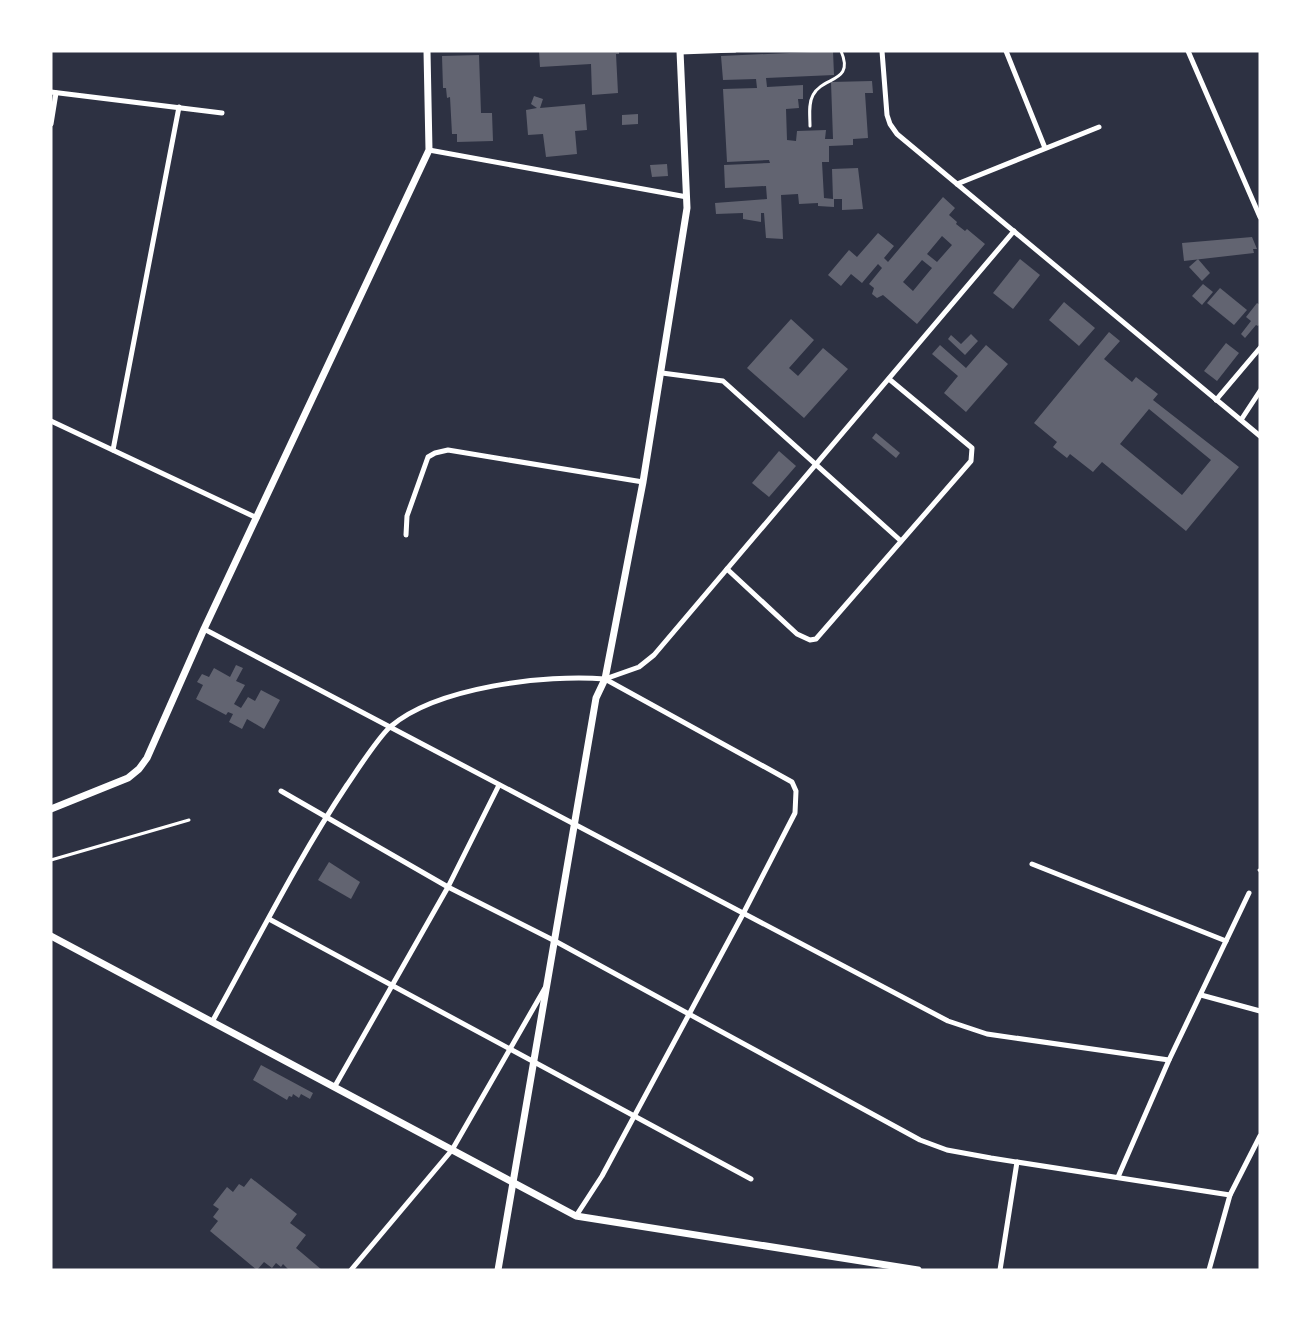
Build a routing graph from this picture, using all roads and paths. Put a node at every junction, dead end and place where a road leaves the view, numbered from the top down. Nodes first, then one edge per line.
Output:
1 (427, 51) edge
2 (735, 51) edge
3 (841, 51) edge
4 (882, 51) edge
5 (1006, 51) edge
6 (1188, 51) edge
7 (680, 52) edge
8 (54, 93) edge
9 (179, 107) junction
10 (222, 113) dead end
11 (51, 124) edge
12 (810, 126) dead end
13 (1099, 127) dead end
14 (1045, 148) junction
15 (429, 150) junction
16 (958, 184) junction
17 (687, 197) junction
18 (1260, 217) edge
19 (1014, 232) junction
20 (1260, 348) edge
21 (662, 373) junction
22 (889, 379) junction
23 (1260, 391) edge
24 (1216, 400) junction
25 (51, 420) edge
26 (1241, 420) junction
27 (1260, 436) edge
28 (113, 450) junction
29 (816, 464) junction
30 (643, 482) junction
31 (258, 518) junction
32 (406, 535) dead end
33 (902, 541) junction
34 (726, 570) junction
35 (204, 629) junction
36 (605, 679) junction
37 (390, 728) junction
38 (499, 785) junction
39 (281, 791) dead end
40 (51, 809) edge
41 (326, 816) junction
42 (189, 820) dead end
43 (573, 824) junction
44 (51, 860) edge
45 (1032, 864) dead end
46 (448, 887) junction
47 (1249, 893) dead end
48 (744, 914) junction
49 (269, 919) junction
50 (51, 936) edge
51 (555, 941) junction
52 (1226, 941) junction
53 (547, 984) junction
54 (390, 986) junction
55 (1201, 995) junction
56 (1260, 1011) edge
57 (689, 1016) junction
58 (212, 1022) junction
59 (510, 1049) junction
60 (1169, 1060) junction
61 (534, 1062) junction
62 (336, 1086) junction
63 (635, 1116) junction
64 (1260, 1136) edge
65 (452, 1150) junction
66 (1017, 1162) junction
67 (1118, 1177) junction
68 (751, 1179) dead end
69 (513, 1182) junction
70 (1230, 1195) junction
71 (576, 1216) junction
72 (351, 1270) edge
73 (498, 1270) edge
74 (918, 1270) edge
75 (1000, 1270) edge
76 (1209, 1270) edge

1 - 15 street
2 - 7 lane
3 - 12 lane
4 - 16 street
5 - 14 street
6 - 18 street
7 - 17 street
8 - 9 street
8 - 11 street
9 - 10 street
9 - 28 street
13 - 14 street
14 - 16 street
15 - 17 street
15 - 31 street
16 - 19 street
17 - 21 street
19 - 22 street
19 - 24 street
20 - 24 street
21 - 29 street
21 - 30 street
22 - 29 street
22 - 33 street
23 - 26 street
24 - 26 street
25 - 28 street
26 - 27 street
28 - 31 street
29 - 33 street
29 - 34 street
30 - 32 street
30 - 36 street
31 - 35 street
33 - 34 street
34 - 36 street
35 - 37 street
35 - 40 street
36 - 37 street
36 - 43 street
36 - 48 street
37 - 38 street
37 - 41 street
38 - 43 street
38 - 46 street
39 - 41 street
41 - 46 street
41 - 49 street
42 - 44 lane
43 - 48 street
43 - 51 street
45 - 52 street
46 - 51 street
46 - 54 street
47 - 52 street
48 - 57 street
48 - 60 street
49 - 54 street
49 - 58 street
50 - 58 street
51 - 53 street
51 - 57 street
52 - 55 street
53 - 59 street
53 - 61 street
54 - 59 street
54 - 62 street
55 - 56 street
55 - 60 street
57 - 63 street
57 - 66 street
58 - 62 street
59 - 61 street
59 - 65 street
60 - 67 street
61 - 63 street
61 - 69 street
62 - 65 street
63 - 68 street
63 - 71 street
64 - 70 street
65 - 69 street
65 - 72 street
66 - 67 street
66 - 75 street
67 - 70 street
69 - 71 street
69 - 73 street
70 - 76 street
71 - 74 street

